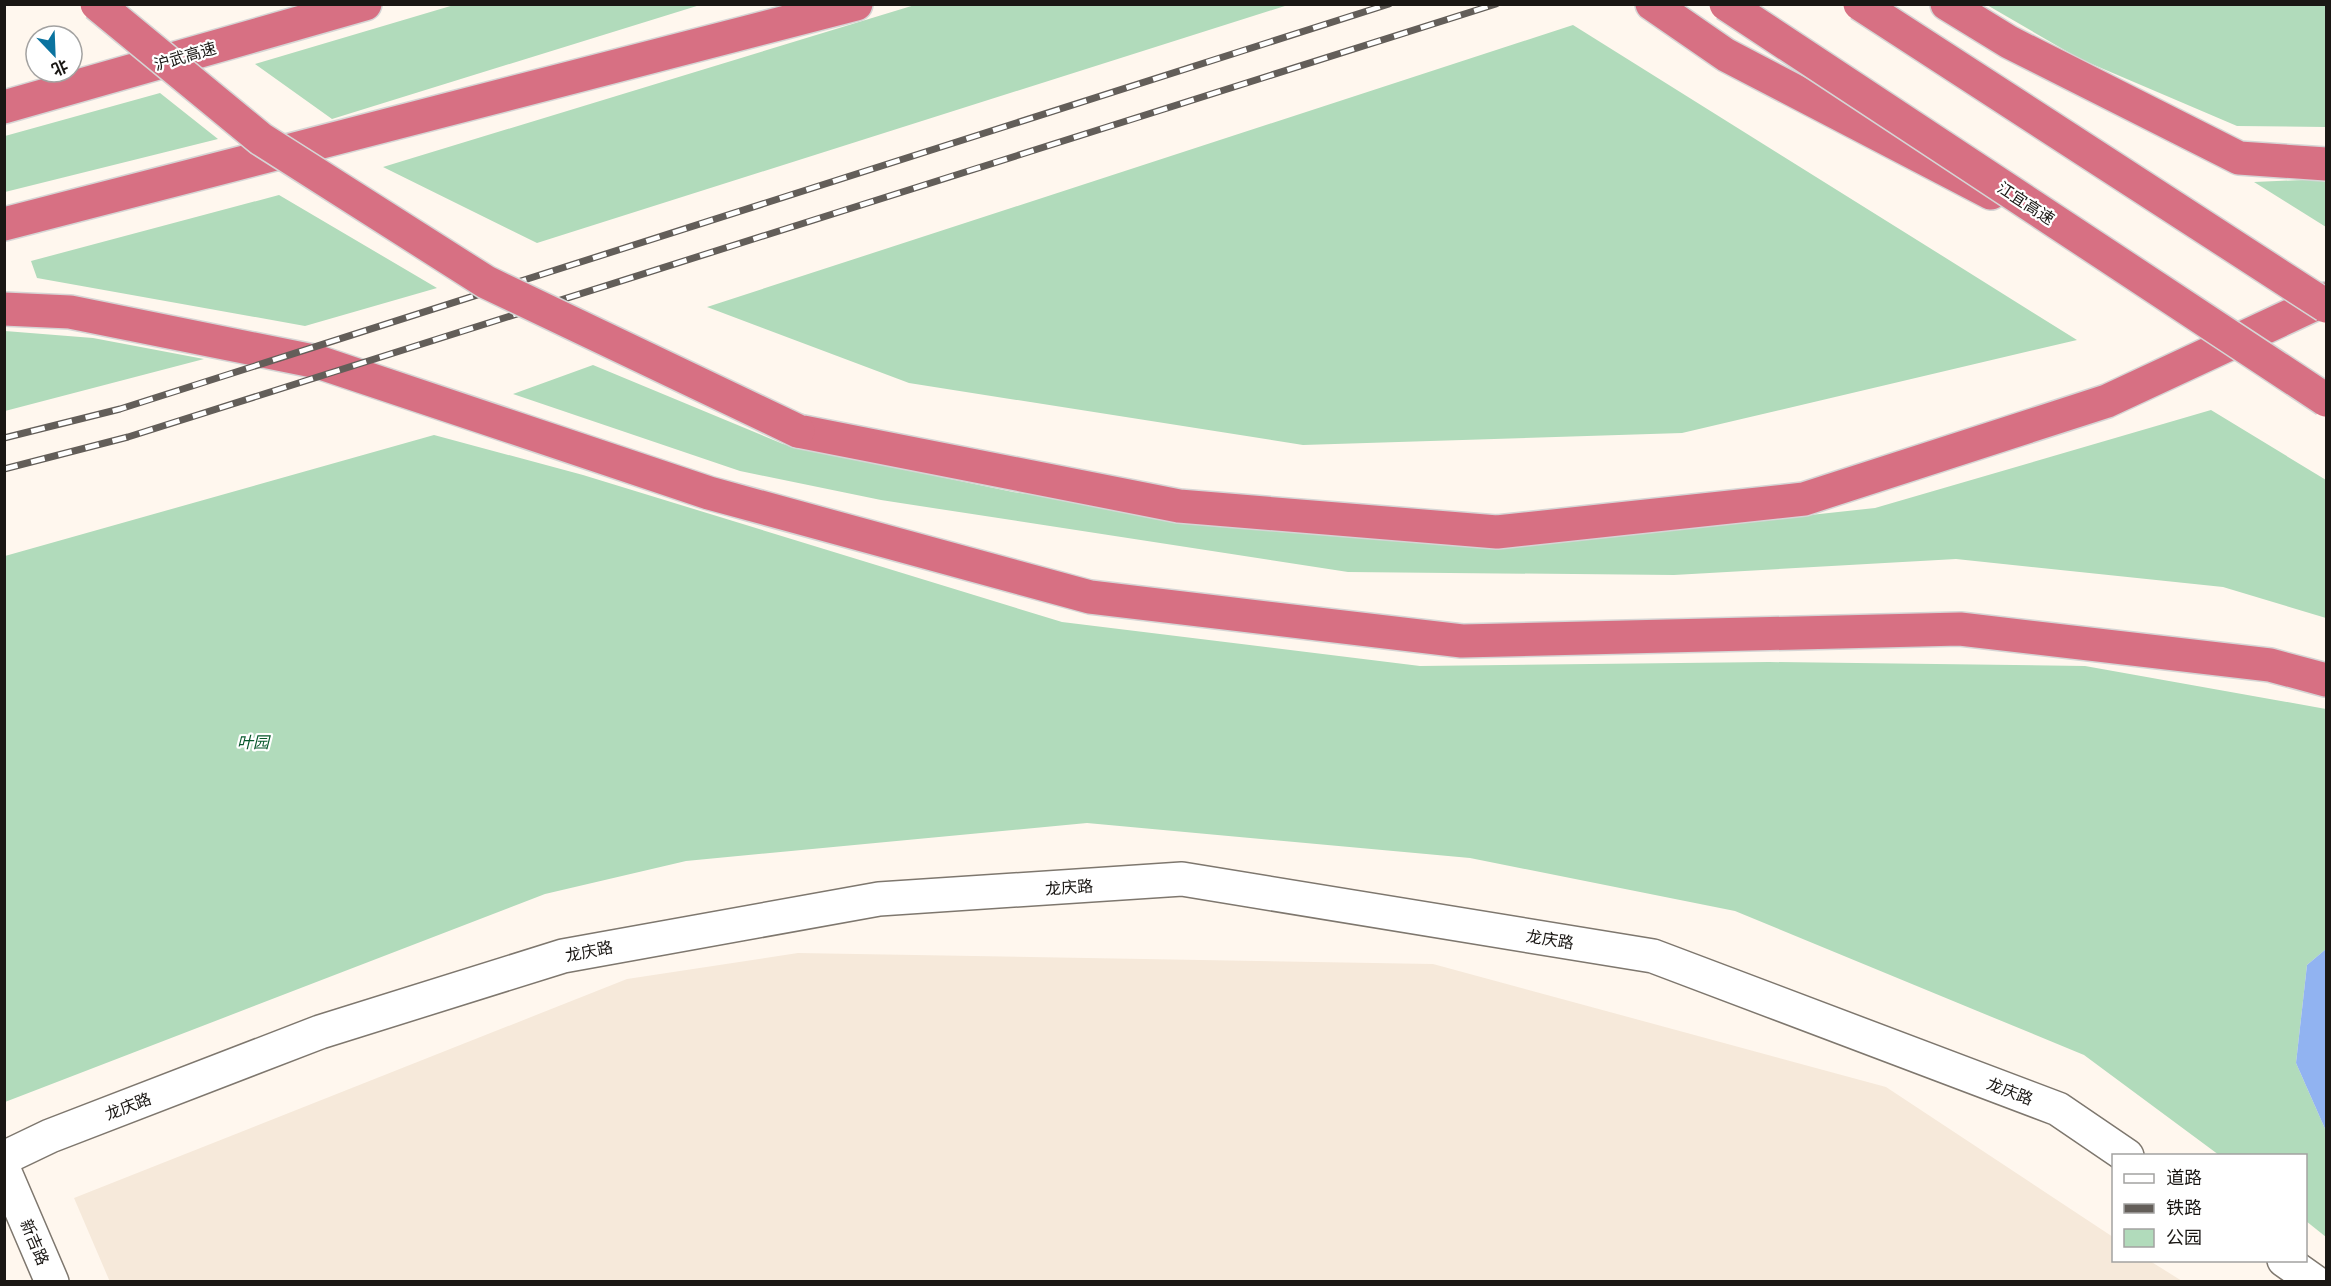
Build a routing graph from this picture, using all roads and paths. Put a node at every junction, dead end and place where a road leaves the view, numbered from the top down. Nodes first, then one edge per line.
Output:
1 (97, 4) edge
2 (365, 4) edge
3 (856, 4) edge
4 (1652, 4) edge
5 (1726, 4) edge
6 (1860, 4) edge
7 (1947, 4) edge
8 (4, 107) edge
9 (2326, 164) edge
10 (4, 224) edge
11 (2091, 246) junction
12 (2326, 299) edge
13 (2326, 306) edge
14 (4, 309) edge
15 (2326, 400) edge
16 (2326, 680) edge
17 (2126, 1154) edge
18 (4, 1158) edge
19 (4, 1170) edge
20 (2287, 1262) edge
21 (52, 1281) edge
22 (2316, 1281) edge

1 - 12 highway, bridge
2 - 8 highway, 沪武高速
3 - 10 highway
4 - 11 highway, bridge
5 - 11 highway, 江宜高速, bridge
6 - 13 highway, bridge
7 - 9 highway
11 - 15 highway, 江宜高速, bridge
14 - 16 highway
17 - 18 street, 龙庆路
19 - 21 street, 新吉路
20 - 22 street

